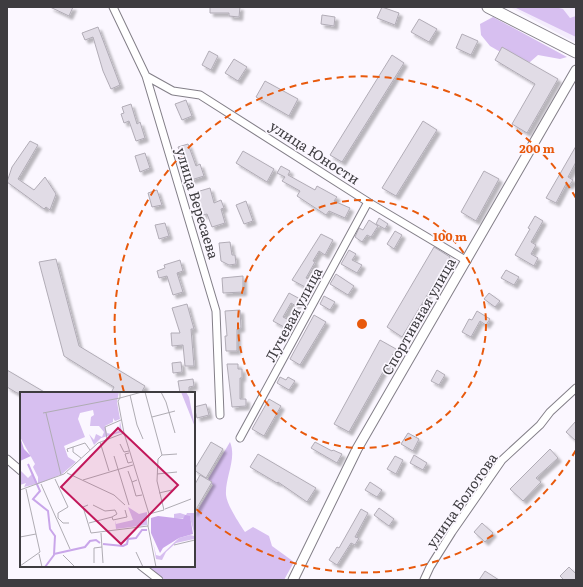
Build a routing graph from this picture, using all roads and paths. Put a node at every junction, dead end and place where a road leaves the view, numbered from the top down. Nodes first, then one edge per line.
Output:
1 (113, 7) edge
2 (488, 7) edge
3 (576, 52) edge
4 (576, 70) edge
5 (146, 76) junction
6 (368, 202) junction
7 (466, 261) junction
8 (576, 388) edge
9 (220, 414) dead end
10 (240, 438) dead end
11 (7, 460) edge
12 (20, 470) edge
13 (142, 567) edge
14 (159, 580) edge
15 (293, 580) edge
16 (424, 580) edge

1 - 5 street, улица Вересаева
2 - 3 main road
4 - 7 street, Спортивная улица
5 - 6 street, улица Юности
5 - 9 street, улица Вересаева
6 - 7 street, улица Юности
6 - 10 street, Лучевая улица
7 - 15 street, Спортивная улица
8 - 16 street, улица Болотова
11 - 12 street
13 - 14 street

